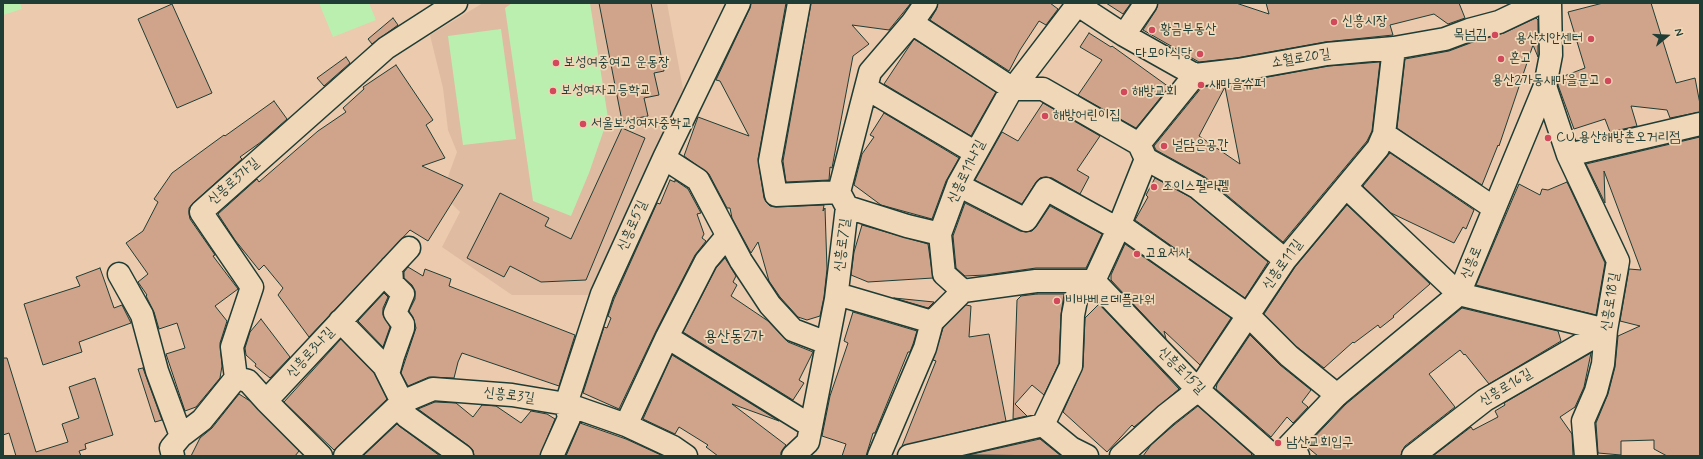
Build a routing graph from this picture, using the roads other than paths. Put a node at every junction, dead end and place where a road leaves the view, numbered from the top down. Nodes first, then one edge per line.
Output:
1 (456, 3) edge
2 (739, 3) edge
3 (799, 3) edge
4 (926, 3) edge
5 (1146, 3) edge
6 (1539, 3) edge
7 (1550, 3) edge
8 (1076, 4) edge
9 (912, 23) junction
10 (1124, 34) junction
11 (1394, 48) junction
12 (1195, 75) junction
13 (1544, 86) junction
14 (866, 88) junction
15 (1013, 89) junction
16 (1700, 124) edge
17 (1384, 134) junction
18 (1143, 152) junction
19 (976, 153) junction
20 (1568, 155) junction
21 (664, 158) junction
22 (958, 185) junction
23 (1346, 186) junction
24 (843, 200) junction
25 (1494, 208) junction
26 (1119, 227) junction
27 (940, 234) junction
28 (727, 236) junction
29 (409, 248) dead end
30 (1285, 260) junction
31 (391, 267) junction
32 (119, 274) dead end
33 (1094, 281) junction
34 (963, 292) junction
35 (837, 294) junction
36 (1458, 294) junction
37 (1248, 315) junction
38 (340, 321) junction
39 (932, 322) junction
40 (1606, 330) junction
41 (667, 337) junction
42 (828, 343) junction
43 (388, 374) junction
44 (236, 378) junction
45 (1198, 390) junction
46 (1337, 395) junction
47 (266, 401) junction
48 (402, 402) junction
49 (566, 404) junction
50 (626, 425) junction
51 (1043, 425) junction
52 (181, 436) junction
53 (808, 445) edge
54 (174, 456) edge
55 (321, 456) edge
56 (345, 456) edge
57 (462, 456) edge
58 (552, 456) edge
59 (686, 456) edge
60 (879, 456) edge
61 (909, 456) edge
62 (1087, 456) edge
63 (1121, 456) edge
64 (1273, 456) edge
65 (1279, 456) edge
66 (1289, 456) edge
67 (1298, 456) edge
68 (1413, 456) edge
69 (1586, 456) edge

1 - 44 street, 신흥로3가길
2 - 21 street, 신흥로5길
3 - 24 street
4 - 9 street, 신흥로7길
5 - 10 street
6 - 11 street, 소월로20길
7 - 13 street, 신흥로
8 - 10 street
8 - 15 street, 신흥로11나길
9 - 14 street, 신흥로7길
9 - 15 street
10 - 12 street
11 - 12 street, 소월로20길
11 - 17 street, 신흥로11길
12 - 18 street
13 - 20 street, 신흥로18길
13 - 25 street, 신흥로
14 - 19 street
14 - 24 street, 신흥로7길
15 - 18 street
15 - 19 street, 신흥로11나길
16 - 20 street
17 - 23 street, 신흥로11길
17 - 25 street
18 - 26 street
18 - 30 street
19 - 22 street, 신흥로11나길
20 - 40 street, 신흥로18길
21 - 28 street
21 - 49 street, 신흥로5길
22 - 26 street
22 - 27 street, 신흥로11나길
23 - 30 street, 신흥로11길
23 - 36 street
24 - 27 street
24 - 35 street, 신흥로7길
25 - 36 street, 신흥로
26 - 33 street
26 - 37 street
27 - 34 street, 신흥로11나길
28 - 41 street
28 - 42 street
29 - 31 street, 신흥로3나길
30 - 37 street, 신흥로11길
31 - 38 street, 신흥로3나길
31 - 43 street
32 - 52 street
33 - 34 street
33 - 45 street, 신흥로15길
33 - 51 street
34 - 39 street
35 - 39 street
35 - 42 street, 신흥로7길
36 - 40 street
36 - 46 street, 신흥로
37 - 45 street, 신흥로11길
37 - 46 street
38 - 43 street
38 - 47 street, 신흥로3나길
39 - 60 street
40 - 68 street, 신흥로16길
40 - 69 street, 신흥로18길
41 - 50 street
41 - 53 street
42 - 53 street, 신흥로7길
43 - 48 street
44 - 47 street
44 - 52 street
45 - 63 street, 신흥로11길
45 - 64 street, 신흥로15길
46 - 65 street, 신흥로
47 - 55 street
48 - 49 street, 신흥로3길
48 - 56 street, 신흥로3길
48 - 57 street
49 - 50 street, 신흥로3길
49 - 58 street, 신흥로5길
50 - 59 street, 신흥로3길
51 - 61 street
51 - 62 street
52 - 54 street
66 - 67 street

